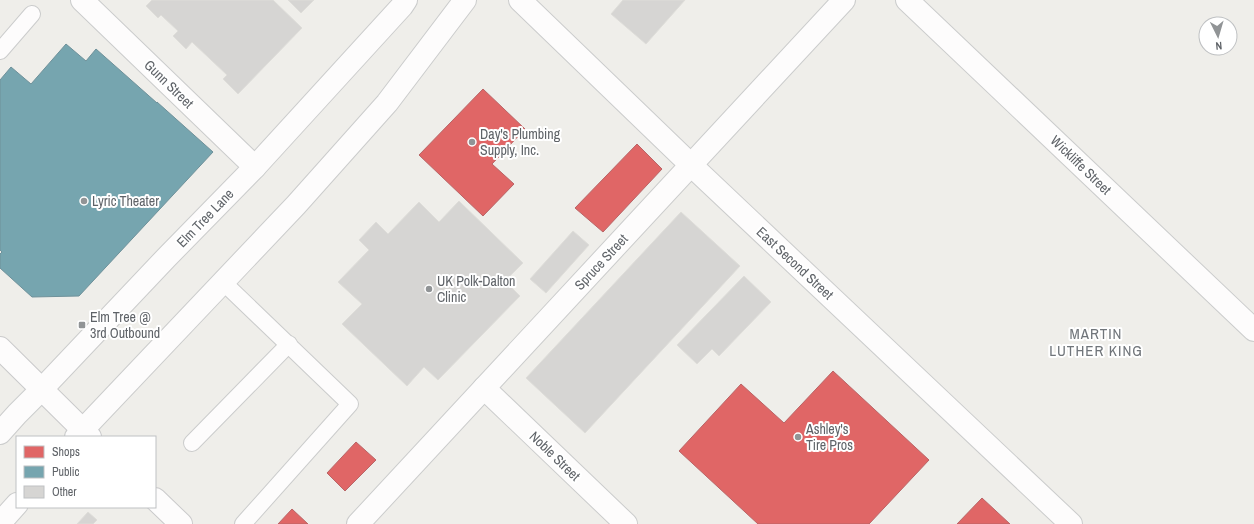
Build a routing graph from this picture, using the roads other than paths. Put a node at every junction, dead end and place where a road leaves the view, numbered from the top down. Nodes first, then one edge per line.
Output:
1 (82, 0) edge
2 (406, 0) edge
3 (465, 0) edge
4 (520, 0) edge
5 (844, 0) edge
6 (907, 0) edge
7 (32, 14) dead end
8 (0, 51) edge
9 (692, 165) junction
10 (255, 167) junction
11 (223, 282) junction
12 (1254, 330) edge
13 (289, 344) junction
14 (0, 348) edge
15 (484, 388) junction
16 (42, 389) junction
17 (0, 433) edge
18 (83, 435) edge
19 (192, 443) dead end
20 (156, 500) edge
21 (16, 505) edge
22 (0, 523) edge
23 (181, 524) edge
24 (243, 524) edge
25 (358, 524) edge
26 (626, 524) edge
27 (1071, 524) edge

1 - 10 street, Gunn Street
2 - 10 street, Elm Tree Lane
3 - 11 street
4 - 9 street, East Second Street
5 - 9 street, Spruce Street
6 - 12 street, Wickliffe Street
7 - 8 lane
9 - 15 street, Spruce Street
9 - 27 street, East Second Street
10 - 16 street, Elm Tree Lane
11 - 13 lane
11 - 18 street
13 - 19 lane
13 - 24 lane
14 - 16 street
15 - 25 street, Spruce Street
15 - 26 street, Noble Street
16 - 17 street, Elm Tree Lane
16 - 18 street
20 - 23 street
21 - 22 street

